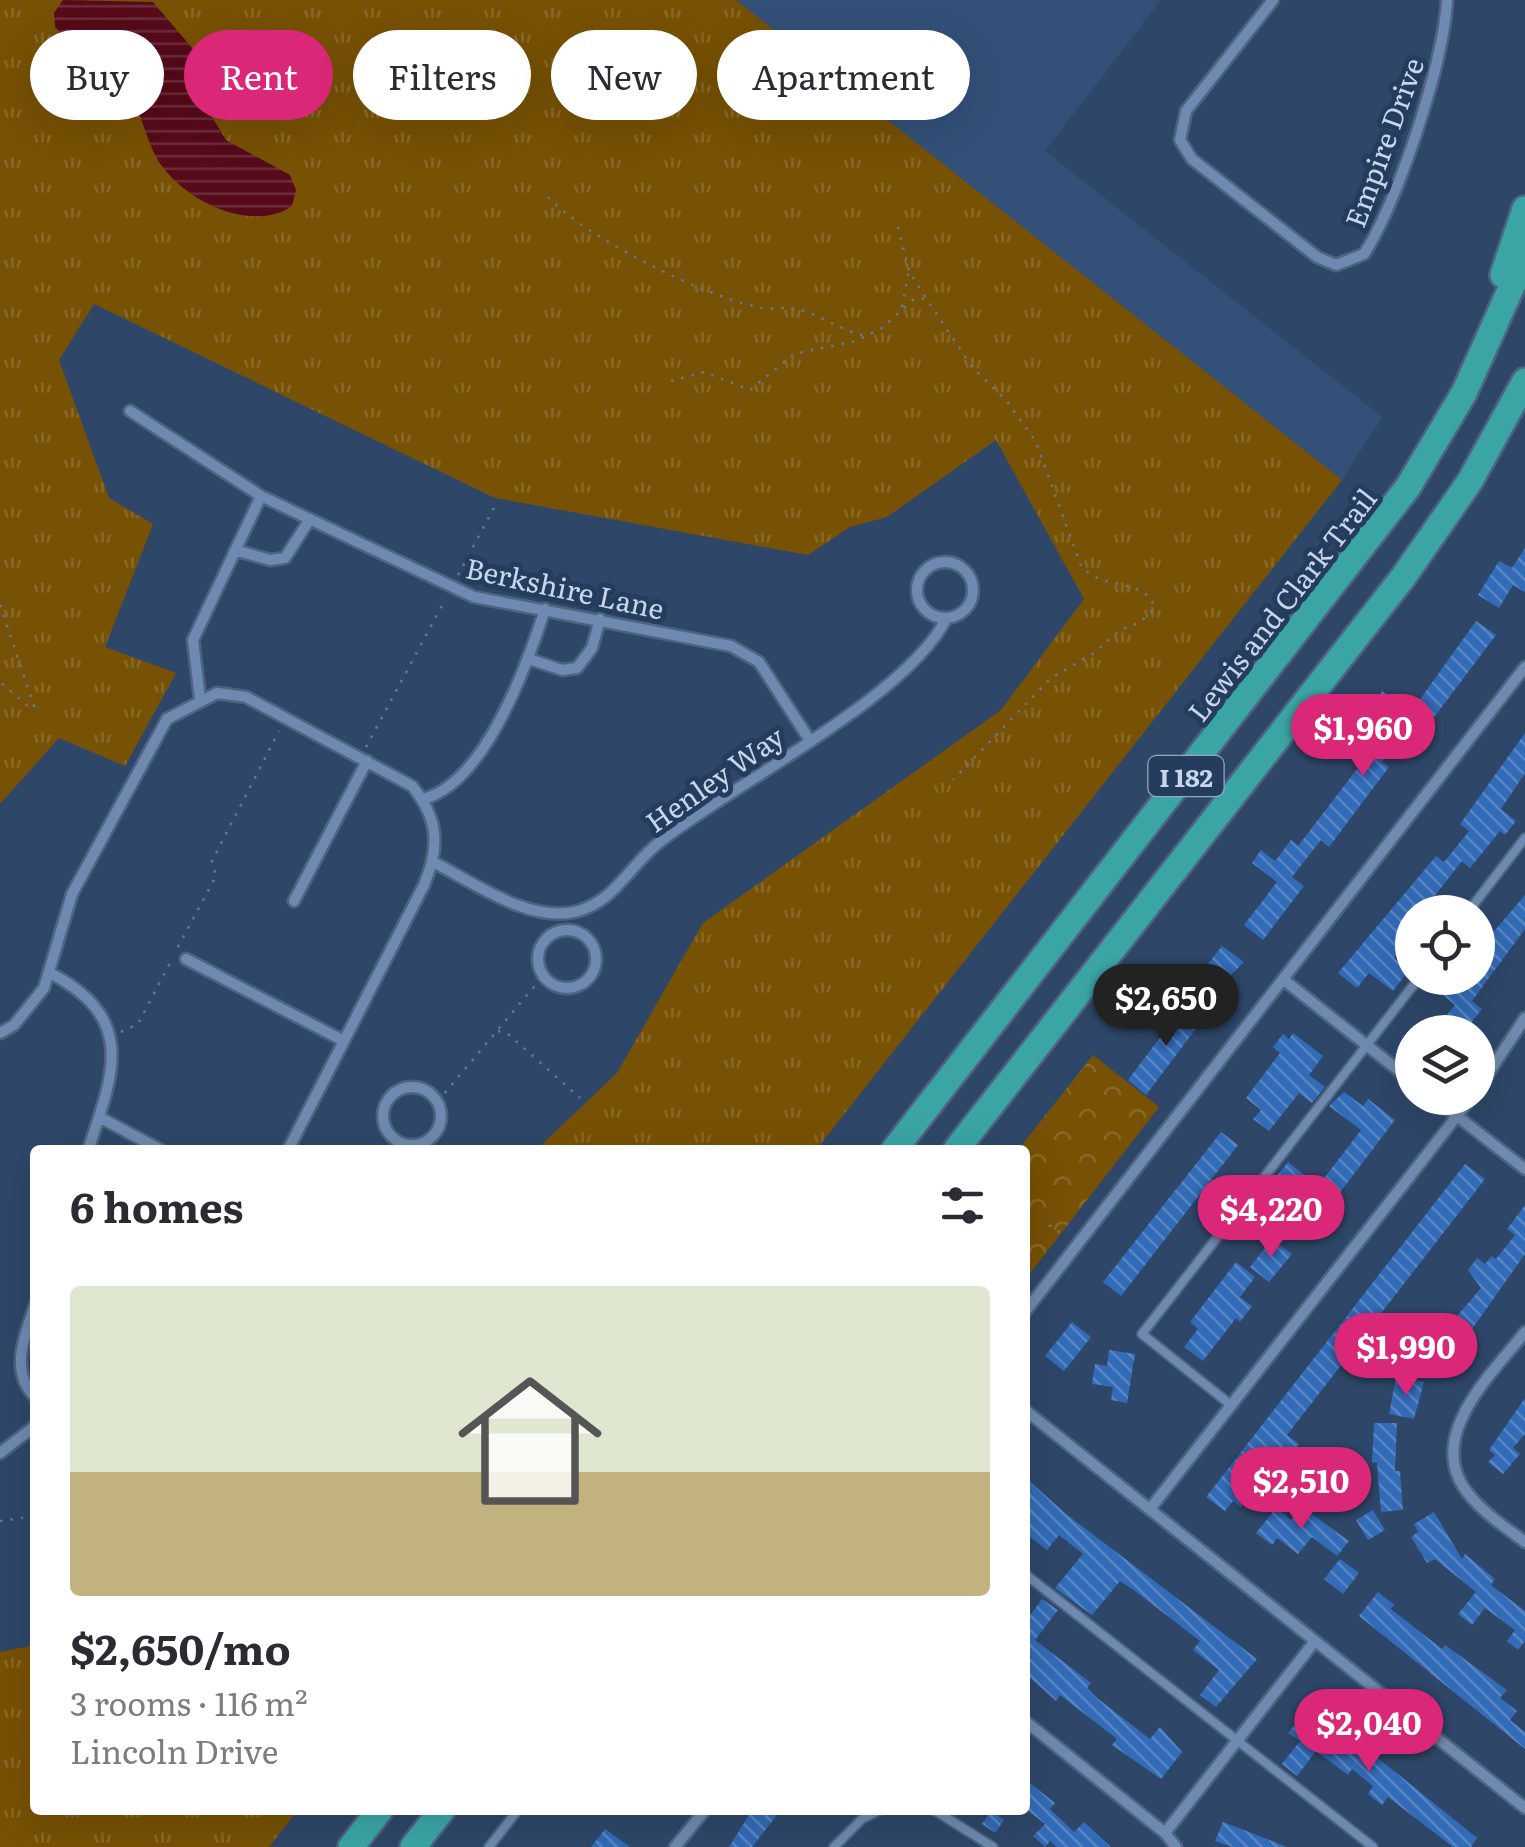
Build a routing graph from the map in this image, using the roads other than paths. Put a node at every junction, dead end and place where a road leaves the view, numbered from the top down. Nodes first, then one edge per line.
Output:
1 (1273, 0) edge
2 (1447, 0) edge
3 (1525, 209) edge
4 (1525, 257) edge
5 (1525, 381) edge
6 (1464, 394) junction
7 (130, 411) dead end
8 (261, 496) junction
9 (310, 520) junction
10 (234, 550) junction
11 (545, 609) junction
12 (946, 618) junction
13 (600, 619) junction
14 (529, 658) junction
15 (1525, 666) edge
16 (200, 698) junction
17 (809, 739) junction
18 (364, 759) junction
19 (423, 800) junction
20 (1525, 838) edge
21 (434, 862) junction
22 (1481, 895) edge
23 (294, 901) dead end
24 (559, 914) junction
25 (559, 930) junction
26 (186, 959) dead end
27 (50, 973) junction
28 (1284, 980) junction
29 (1405, 995) edge
30 (1525, 1018) edge
31 (0, 1033) edge
32 (344, 1041) junction
33 (1367, 1045) junction
34 (1495, 1063) edge
35 (1395, 1067) edge
36 (1457, 1116) joint
37 (99, 1117) junction
38 (90, 1145) edge
39 (152, 1145) edge
40 (291, 1145) edge
41 (400, 1145) edge
42 (412, 1145) edge
43 (898, 1145) edge
44 (960, 1145) edge
45 (1525, 1169) edge
46 (1030, 1306) edge
47 (30, 1320) edge
48 (1525, 1332) edge
49 (30, 1391) edge
50 (1231, 1405) junction
51 (1030, 1414) edge
52 (30, 1430) edge
53 (0, 1454) edge
54 (1150, 1509) junction
55 (1525, 1542) edge
56 (1030, 1578) edge
57 (1315, 1641) junction
58 (1030, 1725) edge
59 (1237, 1741) junction
60 (1525, 1808) edge
61 (376, 1815) edge
62 (438, 1815) edge
63 (514, 1815) edge
64 (700, 1815) edge
65 (870, 1815) edge
66 (942, 1815) edge
67 (1165, 1834) junction
68 (351, 1847) edge
69 (413, 1847) edge
70 (489, 1847) edge
71 (675, 1847) edge
72 (834, 1847) edge
73 (992, 1847) edge
74 (1176, 1847) edge
75 (1373, 1847) edge

1 - 2 street, Empire Drive
3 - 6 highway
4 - 6 highway, Lewis and Clark Trail / I 182
5 - 44 highway, I 182
6 - 43 highway, Lewis and Clark Trail / I 182
7 - 8 street, Berkshire Lane
8 - 9 street, Berkshire Lane
8 - 10 street
9 - 10 street
9 - 11 street, Berkshire Lane
10 - 16 street
11 - 13 street, Berkshire Lane
11 - 14 street
12 - 12 street
12 - 17 street, Henley Way
13 - 14 street
13 - 17 street, Berkshire Lane
14 - 19 street
15 - 28 street
16 - 18 street
16 - 27 street
17 - 24 street, Henley Way
18 - 19 street
18 - 23 street
19 - 21 street
20 - 22 lane
21 - 24 street
21 - 32 street
24 - 25 street
25 - 25 street
26 - 32 street
27 - 31 street
27 - 37 street
28 - 33 street
28 - 46 street
29 - 33 lane
30 - 34 street
32 - 40 street
33 - 35 street
33 - 50 lane
36 - 45 street
36 - 50 street
37 - 38 street
37 - 39 street
41 - 42 street
47 - 49 street
48 - 55 street
50 - 54 street
51 - 54 street
52 - 53 street
54 - 57 street
56 - 59 lane
57 - 59 street
57 - 60 street
58 - 67 street
59 - 67 street
59 - 75 lane
61 - 68 highway
62 - 69 highway
63 - 70 lane
64 - 71 street
65 - 72 lane
66 - 73 lane
67 - 74 street

